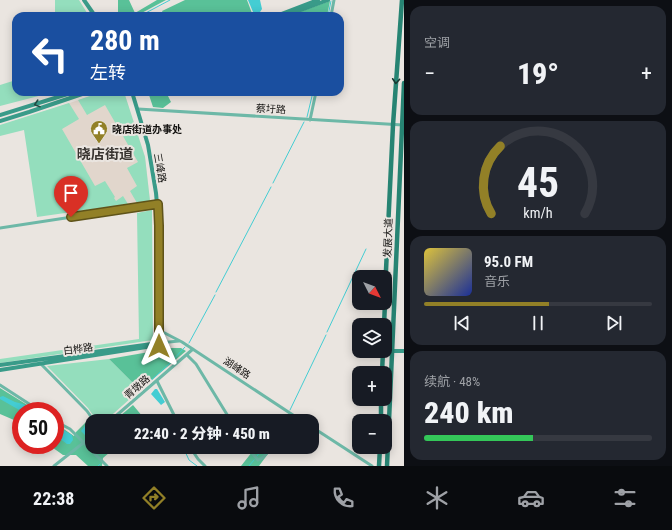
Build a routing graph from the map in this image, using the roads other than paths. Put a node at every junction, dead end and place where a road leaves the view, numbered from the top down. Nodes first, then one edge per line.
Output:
1 (84, 0) edge
2 (318, 0) edge
3 (328, 0) edge
4 (334, 0) edge
5 (402, 0) edge
6 (92, 12) edge
7 (286, 12) edge
8 (296, 12) edge
9 (332, 12) edge
10 (404, 83) edge
11 (61, 96) edge
12 (76, 96) edge
13 (133, 96) edge
14 (315, 96) edge
15 (138, 109) junction
16 (0, 115) edge
17 (0, 120) edge
18 (310, 120) junction
19 (393, 125) junction
20 (403, 125) edge
21 (158, 204) junction
22 (0, 228) edge
23 (386, 270) edge
24 (159, 330) junction
25 (182, 342) junction
26 (159, 344) junction
27 (193, 349) junction
28 (392, 351) joint
29 (404, 351) edge
30 (187, 355) junction
31 (392, 358) edge
32 (40, 363) junction
33 (0, 365) edge
34 (0, 370) edge
35 (157, 381) junction
36 (0, 385) edge
37 (26, 402) edge
38 (89, 414) edge
39 (118, 414) edge
40 (174, 414) edge
41 (227, 414) edge
42 (291, 414) edge
43 (64, 426) edge
44 (319, 432) edge
45 (84, 443) junction
46 (195, 454) edge
47 (253, 454) edge
48 (266, 454) edge
49 (380, 454) edge
50 (54, 466) edge
51 (107, 466) edge
52 (205, 466) edge
53 (372, 466) edge
54 (379, 466) edge
55 (387, 466) edge

1 - 6 main road
2 - 7 main road
3 - 8 main road
4 - 9 street
5 -> 19 main road, 发展大道
10 - 20 main road, 发展大道
11 -> 16 main road
12 - 17 main road
13 - 15 main road, 三峰路
14 - 18 street
15 - 18 street, 蔡圩路
15 - 21 main road, 三峰路
18 - 19 street, 蔡圩路
19 - 20 street, 蔡圩路
19 - 23 main road, 发展大道
20 - 28 main road, 发展大道
21 - 22 street
21 - 24 main road, 三峰路
24 - 25 street, 湖峰路
24 - 26 main road, 三峰路
25 - 26 street
25 - 27 street, 湖峰路
26 - 32 main road, 白桦路
26 - 33 main road, 白桦路
27 - 30 street, 青墩路
27 - 42 street, 湖峰路
28 - 29 main road
30 - 35 street, 青墩路
30 - 41 street
31 - 55 main road, 发展大道
32 - 34 main road, 白桦路
32 - 38 street
35 - 39 street, 青墩路
35 - 40 street
36 - 37 street
43 - 45 street
44 - 53 street
45 - 50 street
45 - 51 street
46 - 52 street
47 - 48 street
49 - 54 main road

